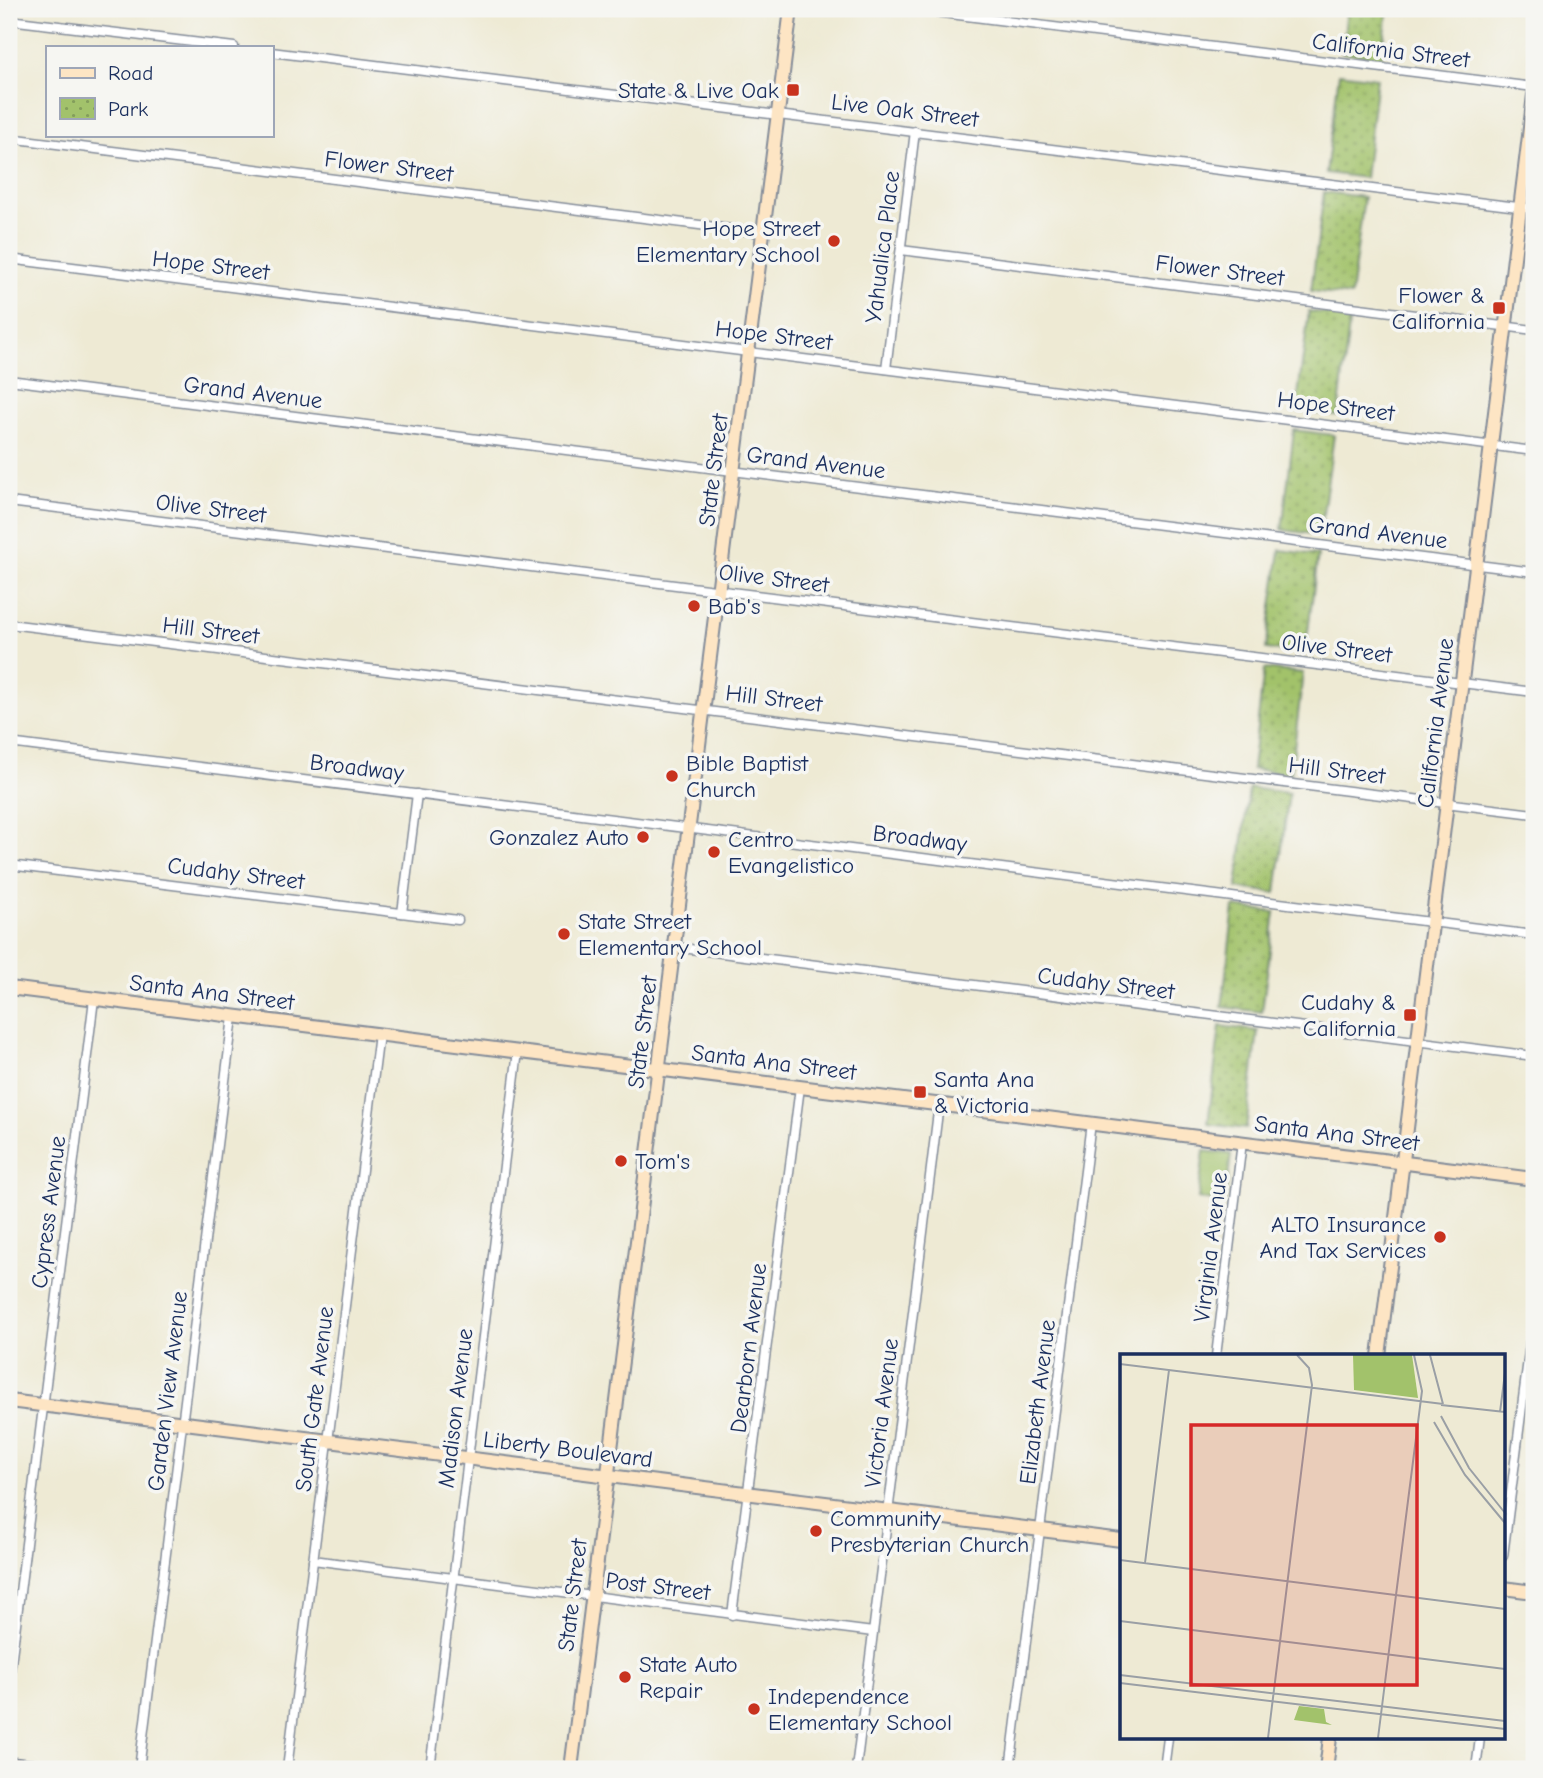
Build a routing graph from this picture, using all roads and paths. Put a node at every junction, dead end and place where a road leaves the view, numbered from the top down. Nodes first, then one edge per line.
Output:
1 (792, 9) edge
2 (910, 9) edge
3 (9, 20) edge
4 (226, 46) edge
5 (273, 52) edge
6 (1534, 87) edge
7 (1534, 95) edge
8 (778, 114) junction
9 (915, 131) junction
10 (9, 138) edge
11 (1520, 207) junction
12 (1534, 209) edge
13 (763, 233) junction
14 (901, 250) junction
15 (9, 259) edge
16 (1505, 326) junction
17 (1534, 330) edge
18 (748, 352) junction
19 (886, 369) junction
20 (9, 380) edge
21 (1490, 445) junction
22 (1534, 451) edge
23 (734, 471) junction
24 (9, 502) edge
25 (1476, 564) junction
26 (1534, 572) edge
27 (719, 591) junction
28 (9, 624) edge
29 (1461, 683) junction
30 (1534, 692) edge
31 (704, 709) junction
32 (9, 743) edge
33 (416, 794) junction
34 (1446, 803) junction
35 (1534, 814) edge
36 (689, 828) junction
37 (9, 864) edge
38 (402, 913) junction
39 (458, 920) dead end
40 (1431, 922) junction
41 (1534, 935) edge
42 (674, 947) junction
43 (9, 988) edge
44 (94, 999) junction
45 (233, 1017) junction
46 (379, 1034) junction
47 (1416, 1041) junction
48 (518, 1051) junction
49 (1534, 1056) edge
50 (659, 1068) junction
51 (800, 1087) junction
52 (939, 1104) junction
53 (1091, 1123) junction
54 (1242, 1142) junction
55 (1401, 1162) junction
56 (1534, 1179) edge
57 (1534, 1312) edge
58 (1216, 1354) edge
59 (1379, 1354) edge
60 (9, 1401) edge
61 (43, 1405) junction
62 (182, 1423) junction
63 (328, 1441) junction
64 (468, 1458) junction
65 (608, 1475) junction
66 (748, 1493) junction
67 (888, 1511) junction
68 (1039, 1530) junction
69 (1120, 1540) edge
70 (1504, 1548) edge
71 (313, 1560) junction
72 (453, 1579) junction
73 (1504, 1588) edge
74 (1534, 1592) edge
75 (592, 1598) junction
76 (732, 1615) junction
77 (873, 1632) junction
78 (9, 1680) edge
79 (1168, 1740) edge
80 (1330, 1740) edge
81 (1480, 1740) edge
82 (9, 1764) edge
83 (51, 1769) edge
84 (139, 1769) edge
85 (287, 1769) edge
86 (430, 1769) edge
87 (571, 1769) edge
88 (856, 1769) edge
89 (1010, 1769) edge
90 (1164, 1769) edge
91 (1326, 1769) edge
92 (1476, 1769) edge

1 - 8 street, State Street
2 - 6 street, California Street
3 - 4 street
5 - 8 street, Live Oak Street
7 - 11 street, California Avenue
8 - 9 street, Live Oak Street
8 - 13 street, State Street
9 - 11 street, Live Oak Street
9 - 14 street, Yahualica Place
10 - 13 street, Flower Street
11 - 12 street, Live Oak Street
11 - 16 street, California Avenue
13 - 18 street, State Street
14 - 16 street, Flower Street
14 - 19 street, Yahualica Place
15 - 18 street, Hope Street
16 - 17 street, Flower Street
16 - 21 street, California Avenue
18 - 19 street, Hope Street
18 - 23 street, State Street
19 - 21 street, Hope Street
20 - 23 street, Grand Avenue
21 - 22 street, Hope Street
21 - 25 street, California Avenue
23 - 25 street, Grand Avenue
23 - 27 street, State Street
24 - 27 street, Olive Street
25 - 26 street, Grand Avenue
25 - 29 street, California Avenue
27 - 29 street, Olive Street
27 - 31 street, State Street
28 - 31 street, Hill Street
29 - 30 street, Olive Street
29 - 34 street, California Avenue
31 - 34 street, Hill Street
31 - 36 street, State Street
32 - 33 street, Broadway
33 - 36 street, Broadway
33 - 38 street
34 - 35 street, Hill Street
34 - 40 street, California Avenue
36 - 40 street, Broadway
36 - 42 street, State Street
37 - 38 street, Cudahy Street
38 - 39 street, Cudahy Street
40 - 41 street, Broadway
40 - 47 street, California Avenue
42 - 47 street, Cudahy Street
42 - 50 street, State Street
43 - 44 street, Santa Ana Street
44 - 45 street, Santa Ana Street
44 - 61 street, Cypress Avenue
45 - 46 street, Santa Ana Street
45 - 62 street, Garden View Avenue
46 - 48 street, Santa Ana Street
46 - 63 street, South Gate Avenue
47 - 49 street, Cudahy Street
47 - 55 street, California Avenue
48 - 50 street, Santa Ana Street
48 - 64 street, Madison Avenue
50 - 51 street, Santa Ana Street
50 - 65 street, State Street
51 - 52 street, Santa Ana Street
51 - 66 street, Dearborn Avenue
52 - 53 street, Santa Ana Street
52 - 67 street, Victoria Avenue
53 - 54 street, Santa Ana Street
53 - 68 street, Elizabeth Avenue
54 - 55 street, Santa Ana Street
54 - 58 street, Virginia Avenue
55 - 56 street, Santa Ana Street
55 - 59 street, California Avenue
57 - 70 street
60 - 61 street, Liberty Boulevard
61 - 62 street, Liberty Boulevard
61 - 78 street, Cypress Avenue
62 - 63 street, Liberty Boulevard
62 - 84 street, Garden View Avenue
63 - 64 street, Liberty Boulevard
63 - 71 street, South Gate Avenue
64 - 65 street, Liberty Boulevard
64 - 72 street, Madison Avenue
65 - 66 street, Liberty Boulevard
65 - 75 street, State Street
66 - 67 street, Liberty Boulevard
66 - 76 street, Dearborn Avenue
67 - 68 street, Liberty Boulevard
67 - 77 street, Victoria Avenue
68 - 69 street, Liberty Boulevard
68 - 89 street, Elizabeth Avenue
71 - 72 street, Post Street
71 - 85 street, South Gate Avenue
72 - 75 street, Post Street
72 - 86 street, Madison Avenue
73 - 74 street
75 - 76 street, Post Street
75 - 87 street, State Street
76 - 77 street, Post Street
77 - 88 street, Victoria Avenue
79 - 90 street
80 - 91 street
81 - 92 street
82 - 83 street

